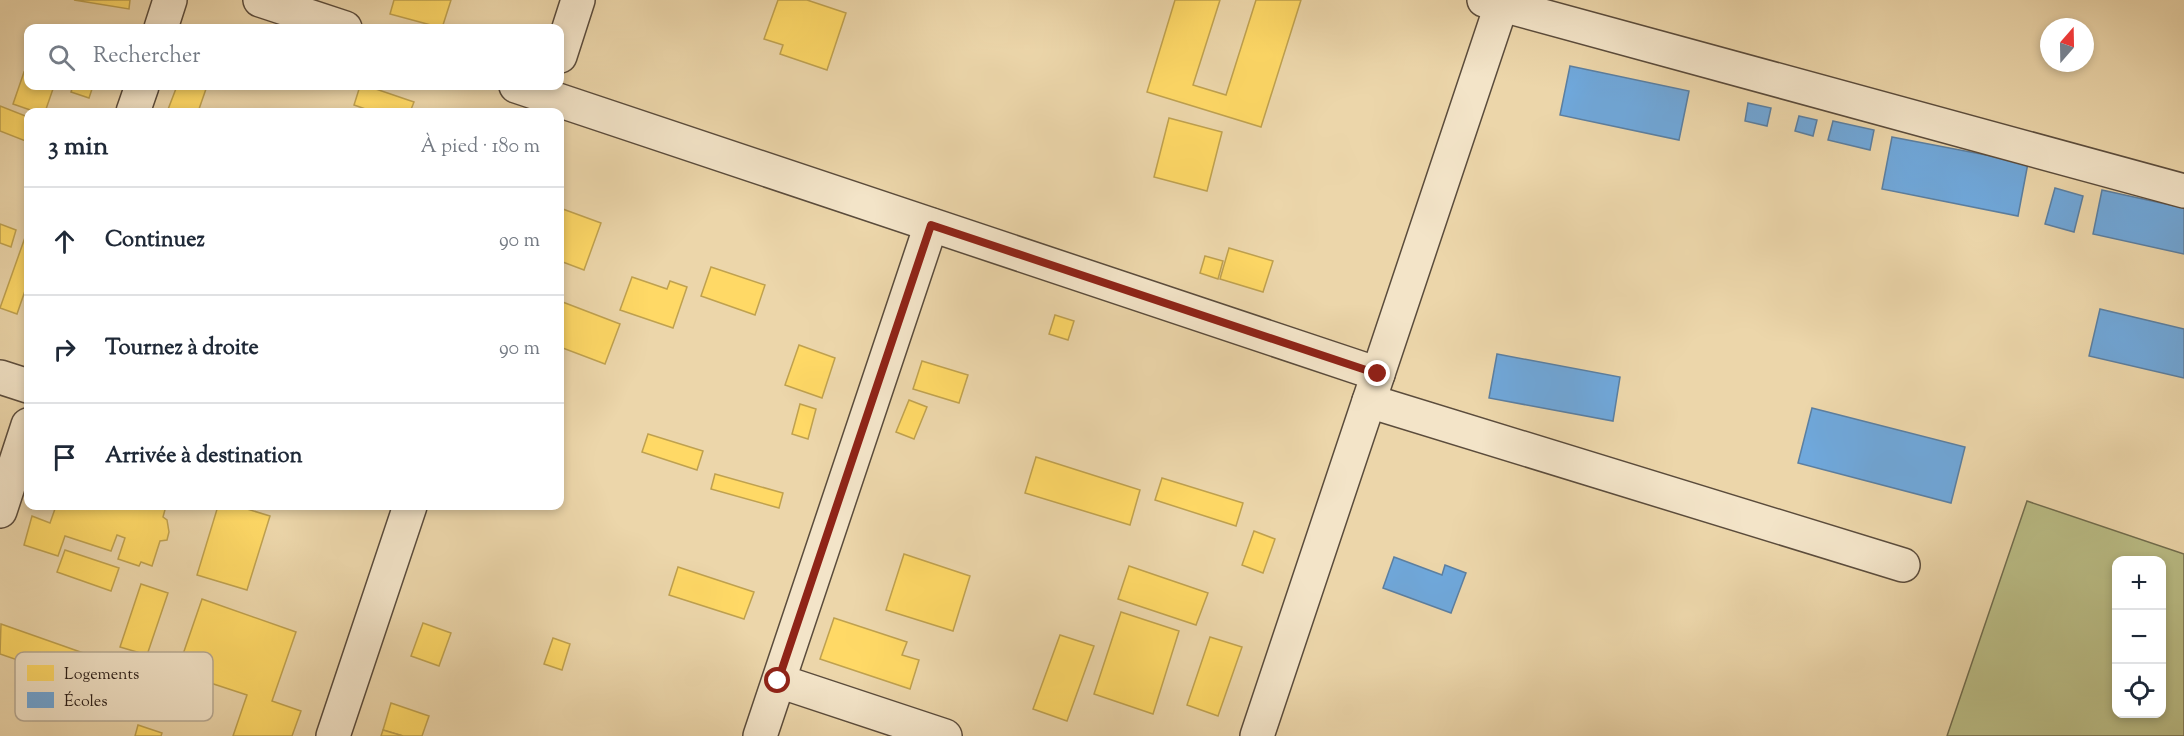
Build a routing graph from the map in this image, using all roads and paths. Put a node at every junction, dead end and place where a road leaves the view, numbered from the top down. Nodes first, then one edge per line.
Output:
1 (170, 0) edge
2 (260, 0) edge
3 (578, 0) edge
4 (1496, 2) edge
5 (162, 24) edge
6 (333, 24) edge
7 (564, 44) edge
8 (141, 90) edge
9 (526, 90) edge
10 (546, 98) edge
11 (134, 108) edge
12 (2184, 191) edge
13 (931, 225) junction
14 (0, 376) edge
15 (24, 385) edge
16 (1373, 388) junction
17 (24, 437) edge
18 (409, 510) edge
19 (0, 511) edge
20 (1903, 565) dead end
21 (778, 681) junction
22 (333, 736) edge
23 (760, 736) edge
24 (945, 736) edge
25 (1257, 736) edge

1 - 5 street
2 - 6 street
3 - 7 street
4 - 12 street
4 - 16 street
8 - 11 street
9 - 10 street
10 - 13 street
13 - 16 street
13 - 21 street
14 - 15 street
16 - 20 street
16 - 25 street
17 - 19 street
18 - 22 street
21 - 23 street
21 - 24 street

